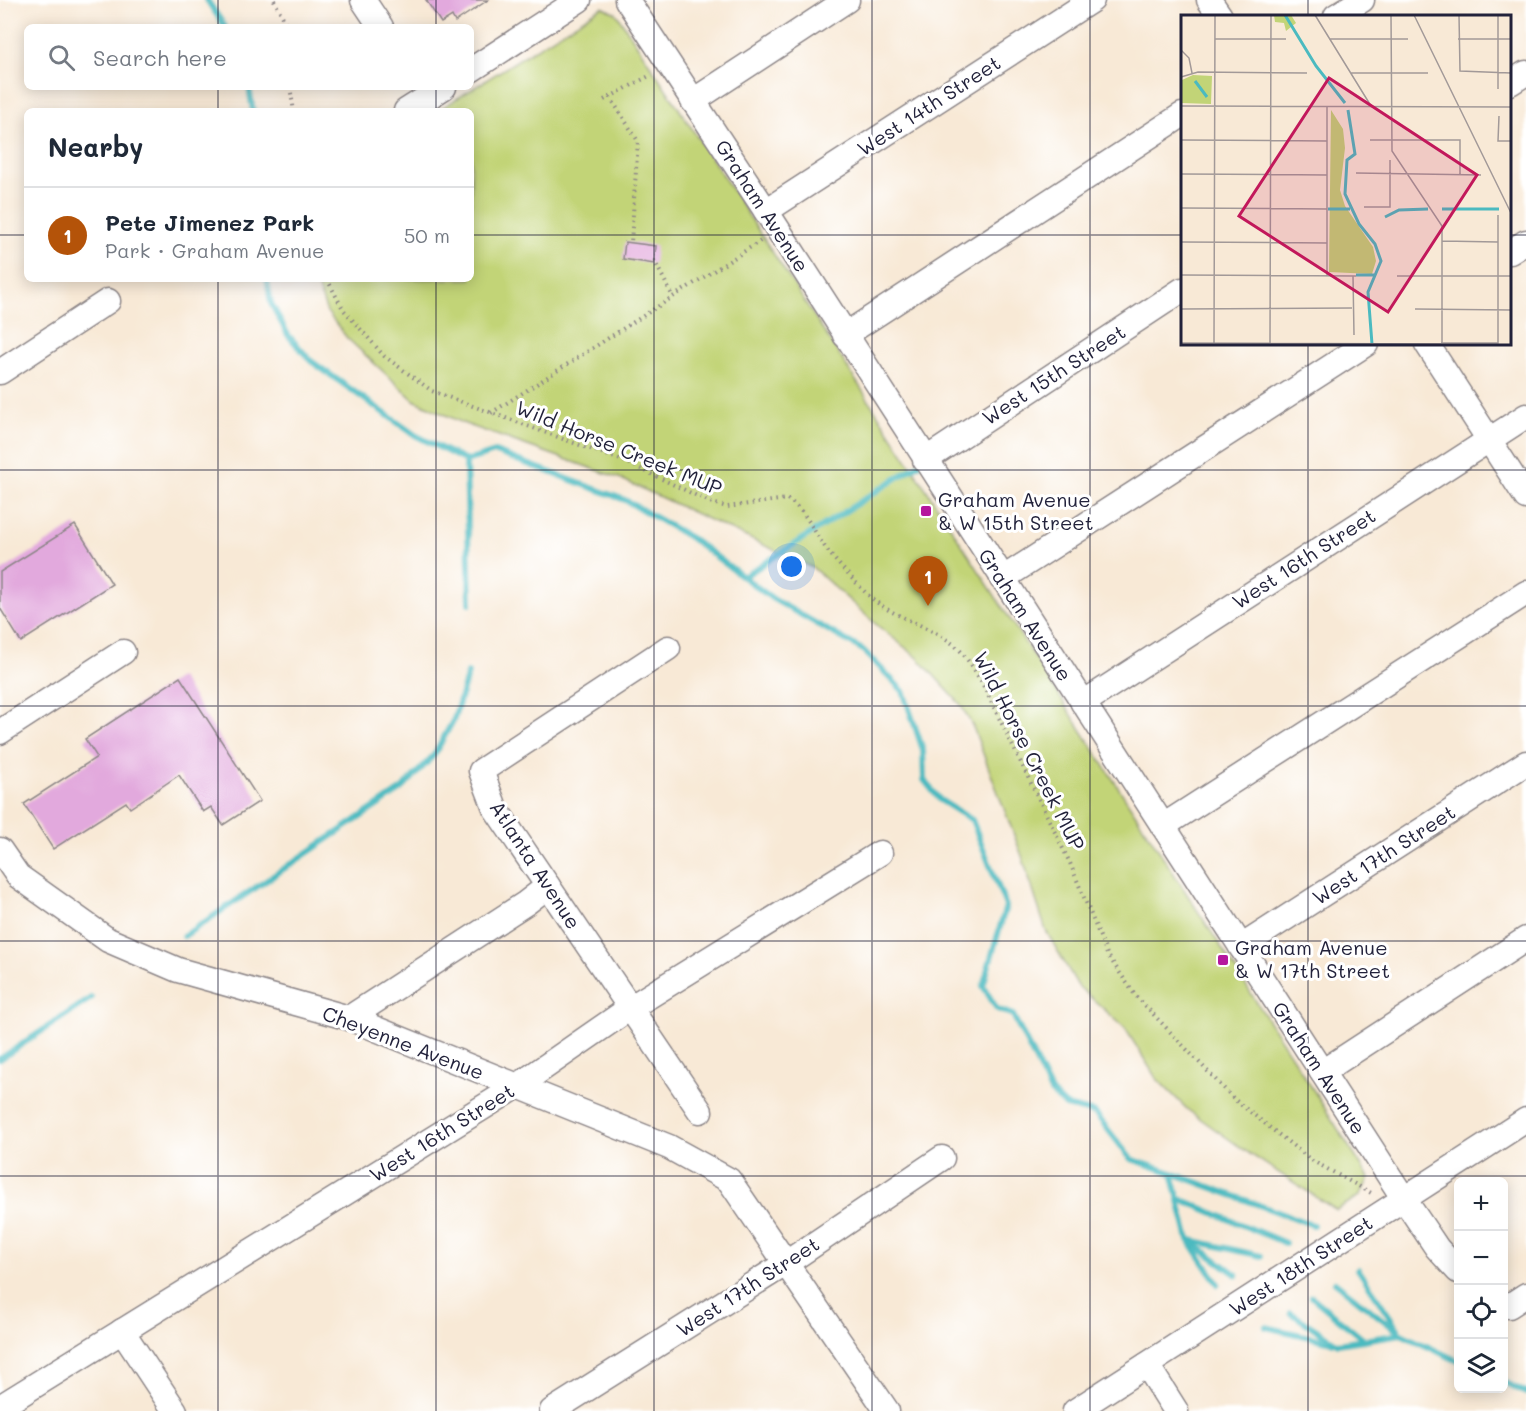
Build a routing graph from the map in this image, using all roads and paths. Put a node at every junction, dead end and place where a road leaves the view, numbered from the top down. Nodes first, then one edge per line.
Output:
1 (274, 0) edge
2 (363, 0) edge
3 (579, 0) edge
4 (627, 0) edge
5 (847, 0) edge
6 (1092, 0) edge
7 (1209, 0) edge
8 (1362, 0) edge
9 (1219, 15) edge
10 (1338, 15) edge
11 (286, 24) edge
12 (379, 24) edge
13 (670, 66) junction
14 (474, 68) edge
15 (1526, 73) edge
16 (1511, 82) edge
17 (290, 90) edge
18 (431, 91) edge
19 (610, 97) junction
20 (604, 100) dead end
21 (693, 101) junction
22 (294, 108) edge
23 (410, 108) edge
24 (1181, 116) edge
25 (772, 220) junction
26 (1526, 242) edge
27 (631, 243) dead end
28 (1511, 251) edge
29 (654, 260) dead end
30 (329, 282) edge
31 (1181, 291) edge
32 (673, 297) junction
33 (108, 301) dead end
34 (845, 335) junction
35 (1364, 345) edge
36 (1428, 345) edge
37 (0, 372) edge
38 (491, 413) junction
39 (1526, 416) edge
40 (1487, 440) junction
41 (925, 460) junction
42 (1526, 497) edge
43 (1002, 579) junction
44 (1526, 593) edge
45 (668, 648) dead end
46 (123, 652) dead end
47 (1083, 703) junction
48 (0, 732) edge
49 (1526, 763) edge
50 (1163, 826) junction
51 (0, 850) edge
52 (880, 853) dead end
53 (548, 886) junction
54 (1526, 939) edge
55 (1241, 947) junction
56 (630, 1008) junction
57 (349, 1018) junction
58 (1322, 1072) junction
59 (516, 1087) junction
60 (700, 1111) dead end
61 (1526, 1120) edge
62 (942, 1158) dead end
63 (1399, 1202) junction
64 (785, 1264) junction
65 (1454, 1267) edge
66 (1526, 1295) edge
67 (1508, 1306) edge
68 (122, 1331) junction
69 (1147, 1365) junction
70 (0, 1407) edge
71 (1087, 1409) edge
72 (175, 1411) edge
73 (552, 1411) edge
74 (887, 1411) edge
75 (1176, 1411) edge

1 - 11 path
2 - 12 street
3 - 14 street
4 - 13 street, Graham Avenue
5 - 21 street
6 - 25 street, West 14th Street
7 - 9 street
8 - 10 street
13 - 19 path
13 - 21 street, Graham Avenue
15 - 16 street
17 - 22 path
18 - 23 street
19 - 20 path
19 - 27 path
21 - 25 street, Graham Avenue
24 - 34 street
25 - 32 path
25 - 34 street, Graham Avenue
26 - 28 street
29 - 32 path
30 - 38 path, Wild Horse Creek MUP
31 - 41 street, West 15th Street
32 - 38 path
33 - 37 street
34 - 41 street, Graham Avenue
35 - 43 street
36 - 40 street
38 - 63 path, Wild Horse Creek MUP
39 - 40 street, West 16th Street
40 - 42 street
40 - 47 street, West 16th Street
41 - 43 street, Graham Avenue
43 - 47 street, Graham Avenue
44 - 50 street
45 - 53 street, Atlanta Avenue
46 - 48 street
47 - 50 street, Graham Avenue
49 - 55 street, West 17th Street
50 - 55 street, Graham Avenue
51 - 57 street, Cheyenne Avenue
52 - 56 street, West 16th Street
53 - 56 street, Atlanta Avenue
53 - 57 street
54 - 58 street
55 - 58 street, Graham Avenue
56 - 59 street, West 16th Street
56 - 60 street, Atlanta Avenue
57 - 59 street, Cheyenne Avenue
58 - 63 street, Graham Avenue
59 - 64 street, Cheyenne Avenue
59 - 68 street, West 16th Street
61 - 63 street, West 18th Street
62 - 64 street, West 17th Street
63 - 65 street, Graham Avenue
63 - 69 street, West 18th Street
64 - 73 street, West 17th Street
64 - 74 street
66 - 67 street
68 - 70 street, West 16th Street
68 - 72 street
69 - 71 street, West 18th Street
69 - 75 street

